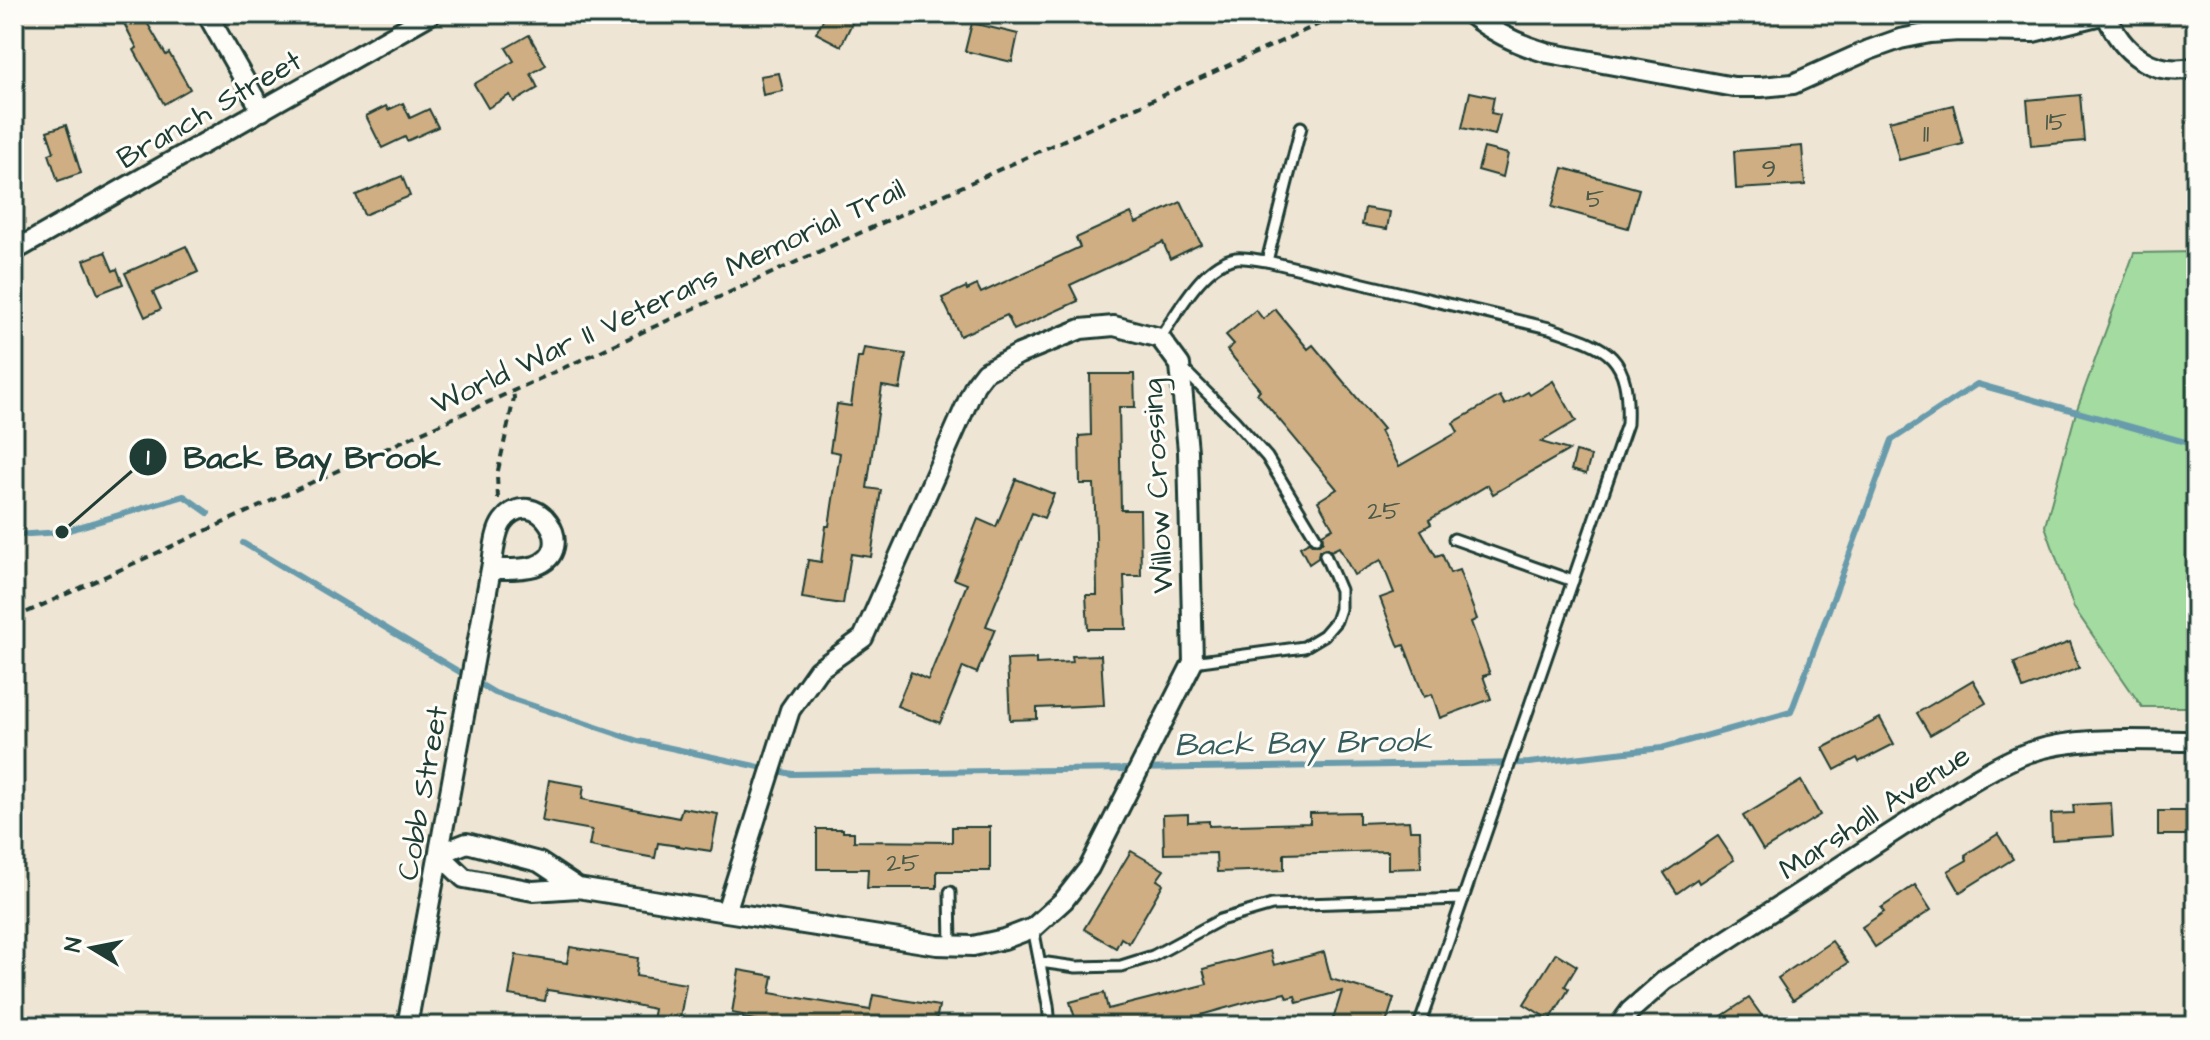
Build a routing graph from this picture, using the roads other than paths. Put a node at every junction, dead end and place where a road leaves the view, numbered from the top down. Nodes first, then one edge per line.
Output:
1 (207, 14) edge
2 (431, 14) edge
3 (1470, 14) edge
4 (2106, 14) edge
5 (2196, 67) edge
6 (262, 111) junction
7 (1301, 127) dead end
8 (14, 251) edge
9 (1267, 261) junction
10 (1160, 338) junction
11 (1180, 365) junction
12 (1316, 538) dead end
13 (1454, 539) dead end
14 (1325, 555) dead end
15 (491, 569) junction
16 (1573, 581) junction
17 (1193, 662) junction
18 (2196, 741) edge
19 (439, 854) junction
20 (578, 888) junction
21 (950, 892) dead end
22 (1463, 899) junction
23 (726, 912) junction
24 (1033, 928) junction
25 (951, 945) junction
26 (1040, 962) junction
27 (407, 1026) edge
28 (1050, 1026) edge
29 (1419, 1026) edge
30 (1619, 1026) edge

1 - 6 street
2 - 6 street, Branch Street
3 - 4 street
4 - 5 street
6 - 8 street, Branch Street
7 - 9 lane
9 - 10 lane
9 - 16 lane
10 - 11 street, Willow Crossing
10 - 23 street, Willow Crossing
11 - 12 lane
11 - 17 street, Willow Crossing
13 - 16 lane
14 - 17 lane
15 - 15 street, Cobb Street
15 - 19 street, Cobb Street
16 - 22 lane
17 - 24 street, Willow Crossing
18 - 30 street, Marshall Avenue
19 - 20 street, Willow Crossing
19 - 20 street, Willow Crossing
19 - 27 street, Cobb Street
20 - 23 street, Willow Crossing
21 - 25 lane
22 - 26 lane
22 - 29 lane
23 - 25 street, Willow Crossing
24 - 25 street, Willow Crossing
24 - 26 lane
26 - 28 lane

